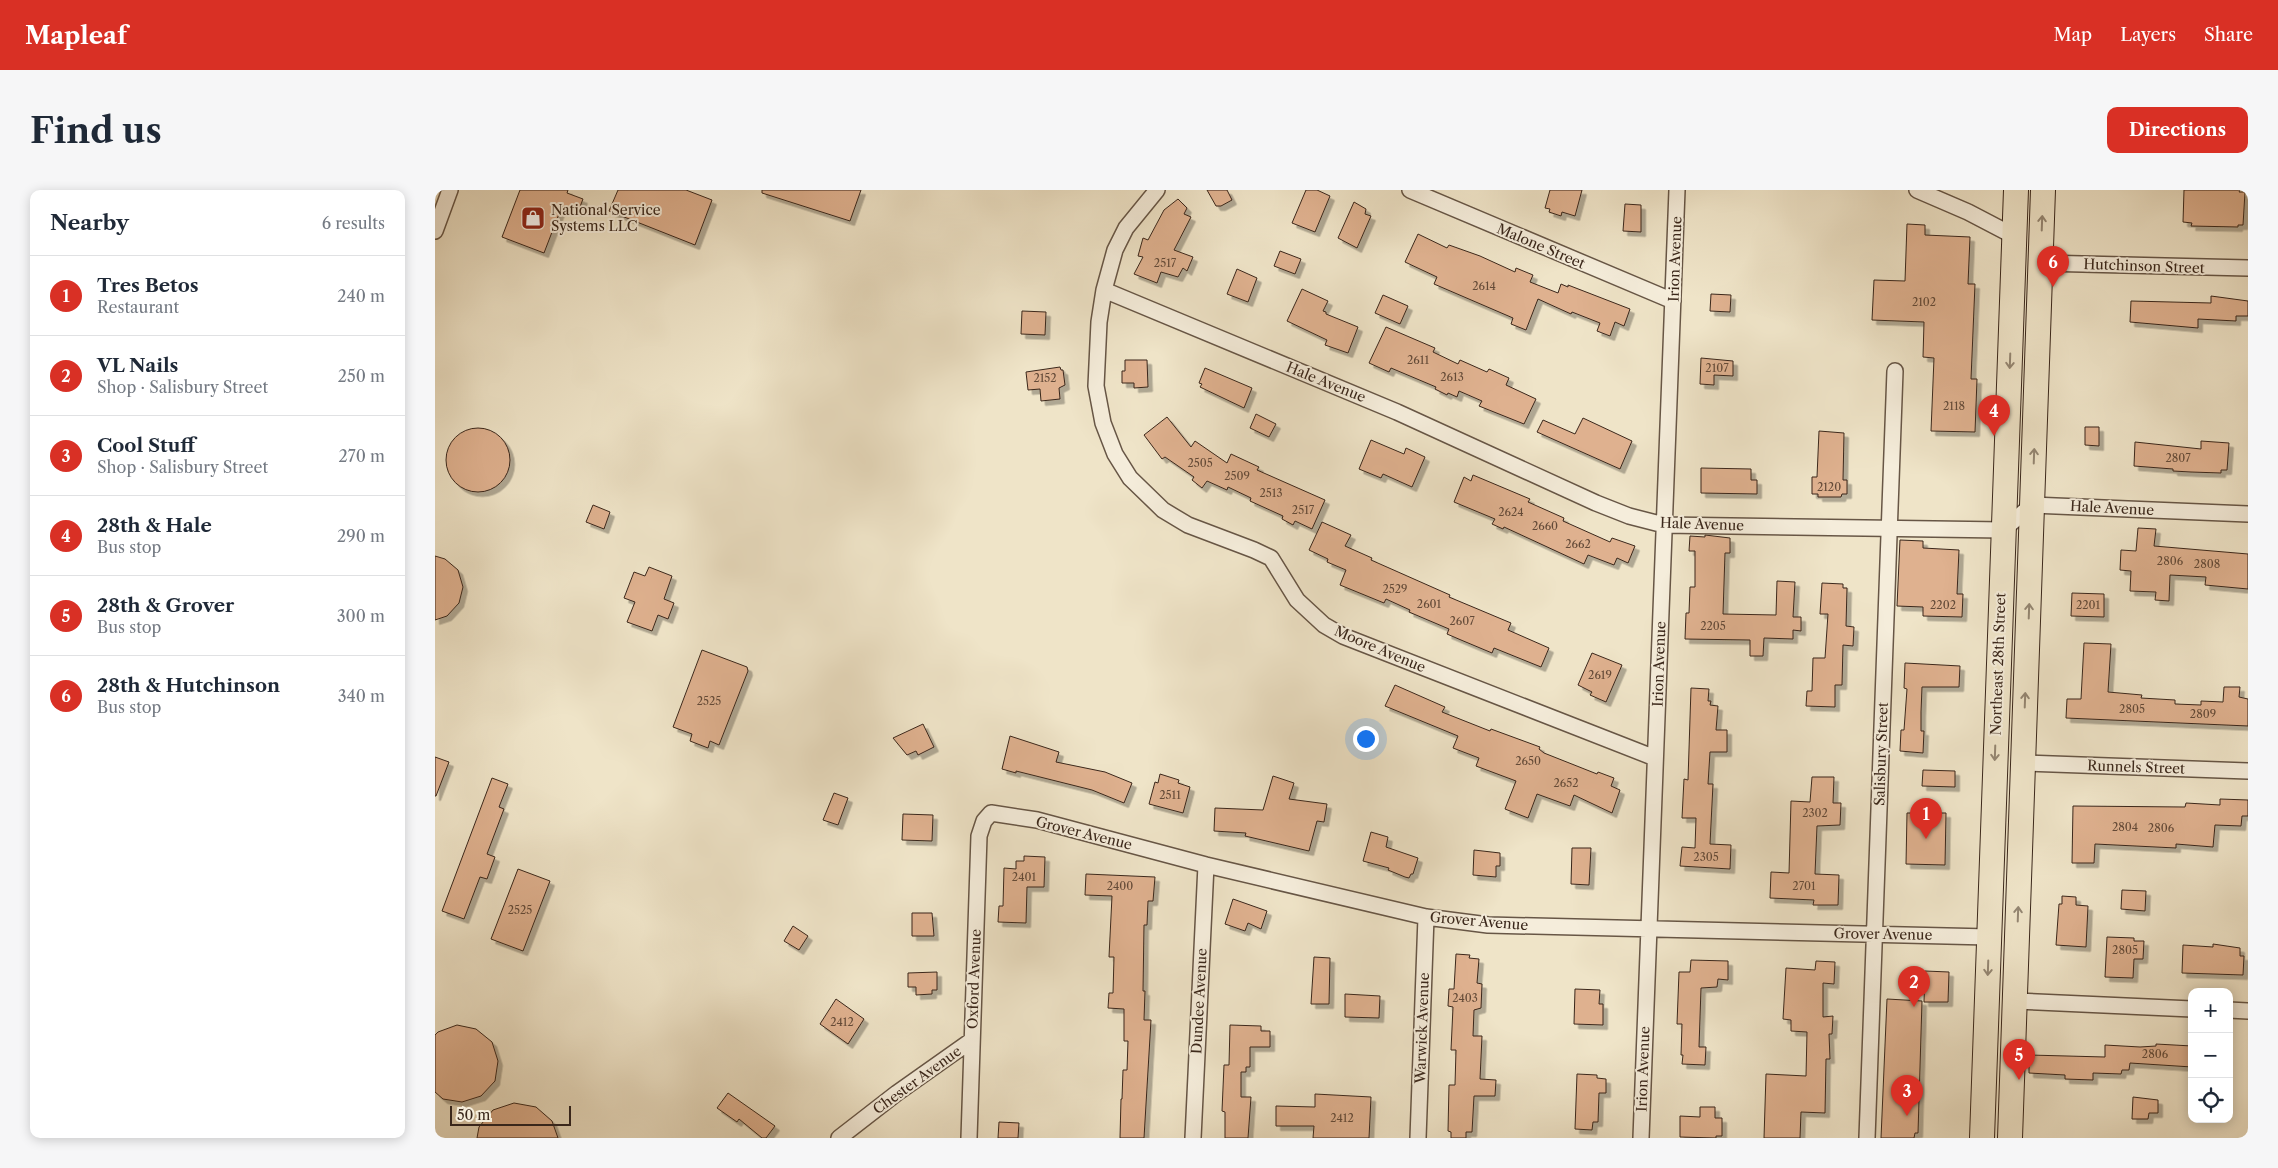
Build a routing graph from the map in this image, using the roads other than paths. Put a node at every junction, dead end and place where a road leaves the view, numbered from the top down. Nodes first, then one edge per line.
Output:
1 (450, 190) edge
2 (1157, 190) edge
3 (1409, 190) edge
4 (1677, 190) edge
5 (1917, 190) edge
6 (2016, 190) edge
7 (2043, 190) edge
8 (435, 231) edge
9 (2014, 236) junction
10 (2041, 263) junction
11 (2248, 268) edge
12 (1104, 290) junction
13 (1673, 302) junction
14 (1895, 371) dead end
15 (2035, 417) junction
16 (2032, 504) junction
17 (2248, 514) edge
18 (1664, 525) junction
19 (1890, 529) junction
20 (2003, 530) junction
21 (1655, 758) junction
22 (2023, 762) junction
23 (2248, 770) edge
24 (984, 821) joint
25 (1205, 864) junction
26 (1427, 918) junction
27 (1649, 929) junction
28 (1874, 934) junction
29 (1989, 937) junction
30 (2015, 1001) junction
31 (2188, 1009) edge
32 (2233, 1010) edge
33 (2248, 1011) edge
34 (972, 1040) junction
35 (839, 1138) edge
36 (969, 1138) edge
37 (1193, 1138) edge
38 (1418, 1138) edge
39 (1641, 1138) edge
40 (1867, 1138) edge
41 (1982, 1138) edge
42 (2010, 1138) edge

1 - 8 street
2 - 12 street, Moore Avenue
3 - 13 street, Malone Street
4 - 13 street, Irion Avenue
5 - 9 street
6 - 9 main road, Northeast 28th Street
10 -> 7 main road, Northeast 28th Street
9 - 15 main road
9 -> 20 main road, Northeast 28th Street
10 - 11 street, Hutchinson Street
10 - 15 main road, Northeast 28th Street
12 - 18 street, Hale Avenue
12 - 21 street, Moore Avenue
13 - 18 street, Irion Avenue
14 - 19 street, Salisbury Street
16 -> 15 main road, Northeast 28th Street
16 - 17 street, Hale Avenue
16 - 20 street
22 -> 16 main road, Northeast 28th Street
18 - 19 street, Hale Avenue
18 - 21 street, Irion Avenue
19 - 20 street, Hale Avenue
19 - 28 street, Salisbury Street
20 -> 29 main road, Northeast 28th Street
21 - 27 street, Irion Avenue
22 - 23 street, Runnels Street
30 -> 22 main road, Northeast 28th Street
24 - 25 street, Grover Avenue
24 - 34 street, Oxford Avenue
25 - 26 street, Grover Avenue
25 - 37 street, Dundee Avenue
26 - 27 street, Grover Avenue
26 - 38 street, Warwick Avenue
27 - 28 street, Grover Avenue
27 - 39 street, Irion Avenue
28 - 29 street, Grover Avenue
28 - 40 street, Salisbury Street
29 -> 41 main road, Northeast 28th Street
30 - 31 street
30 - 42 main road, Northeast 28th Street
32 - 33 street
34 - 35 street, Chester Avenue
34 - 36 street, Oxford Avenue

